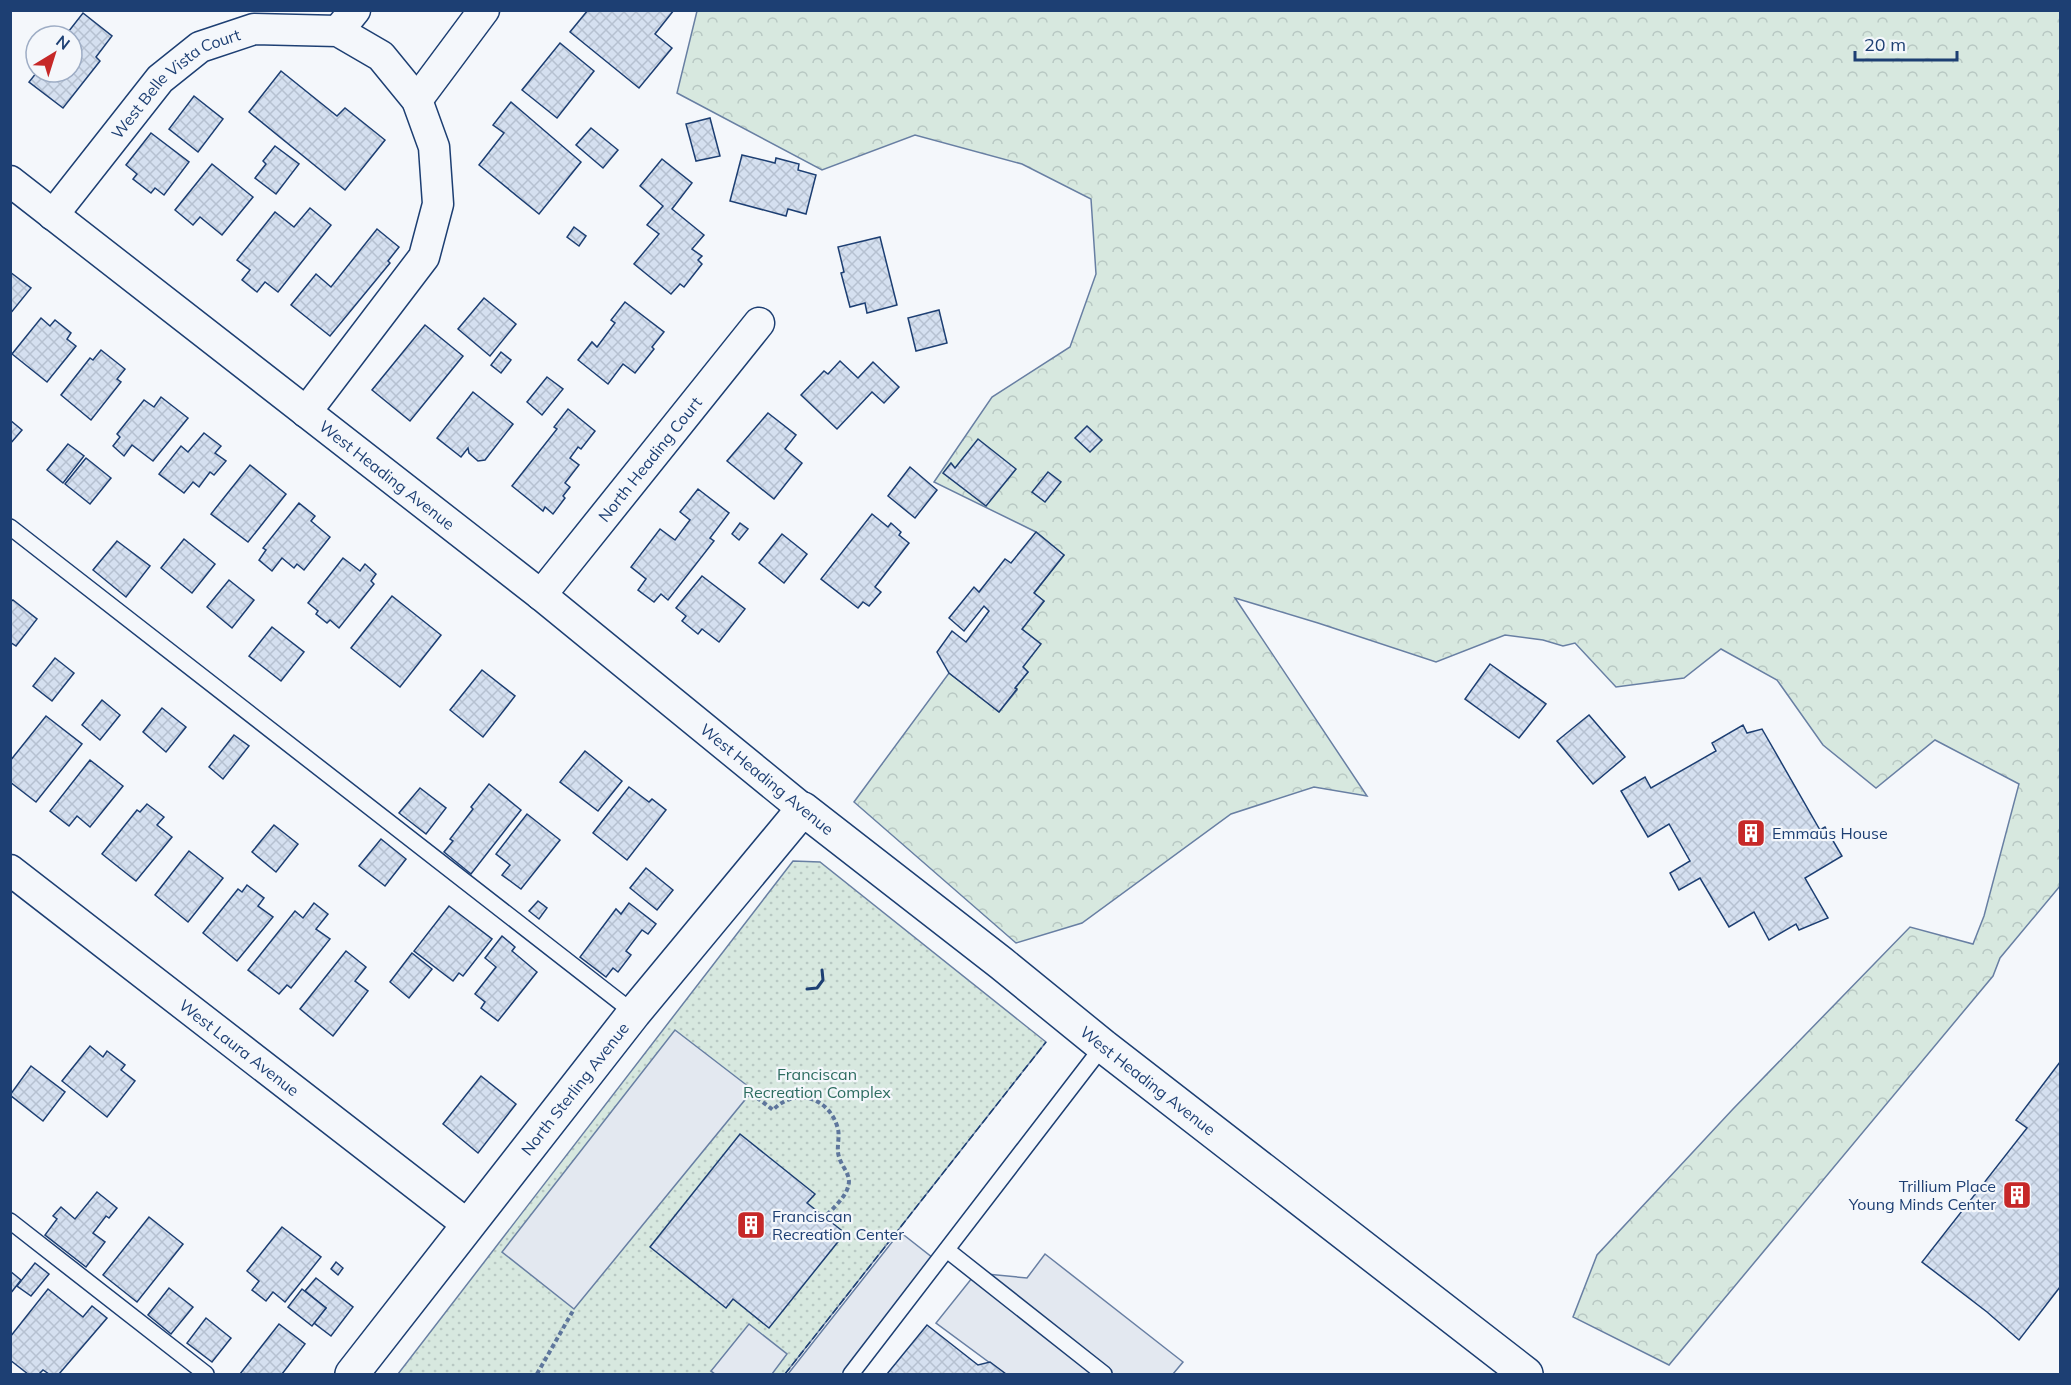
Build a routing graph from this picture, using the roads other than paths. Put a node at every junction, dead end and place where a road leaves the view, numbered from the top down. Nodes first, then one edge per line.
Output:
1 (484, 10) edge
2 (346, 21) edge
3 (417, 100) junction
4 (10, 181) edge
5 (53, 215) junction
6 (759, 323) dead end
7 (306, 412) junction
8 (10, 527) edge
9 (541, 595) junction
10 (803, 809) junction
11 (10, 870) edge
12 (634, 1013) junction
13 (1103, 1046) junction
14 (10, 1221) edge
15 (468, 1225) junction
16 (947, 1250) junction
17 (206, 1374) edge
18 (352, 1374) edge
19 (851, 1374) edge
20 (1104, 1374) edge
21 (1526, 1374) edge

1 - 3 street
2 - 3 street, West Belle Vista Court
2 - 5 street, West Belle Vista Court
3 - 7 street, West Belle Vista Court
4 - 5 street, West Heading Avenue
5 - 7 street, West Heading Avenue
6 - 9 street, North Heading Court
7 - 9 street, West Heading Avenue
8 - 12 lane
9 - 10 street, West Heading Avenue
10 - 12 street, North Sterling Avenue
10 - 13 street, West Heading Avenue
11 - 15 street, West Laura Avenue
12 - 15 street, North Sterling Avenue
13 - 16 lane
13 - 21 street, West Heading Avenue
14 - 17 lane
15 - 18 street, North Sterling Avenue
16 - 19 lane
16 - 20 lane

